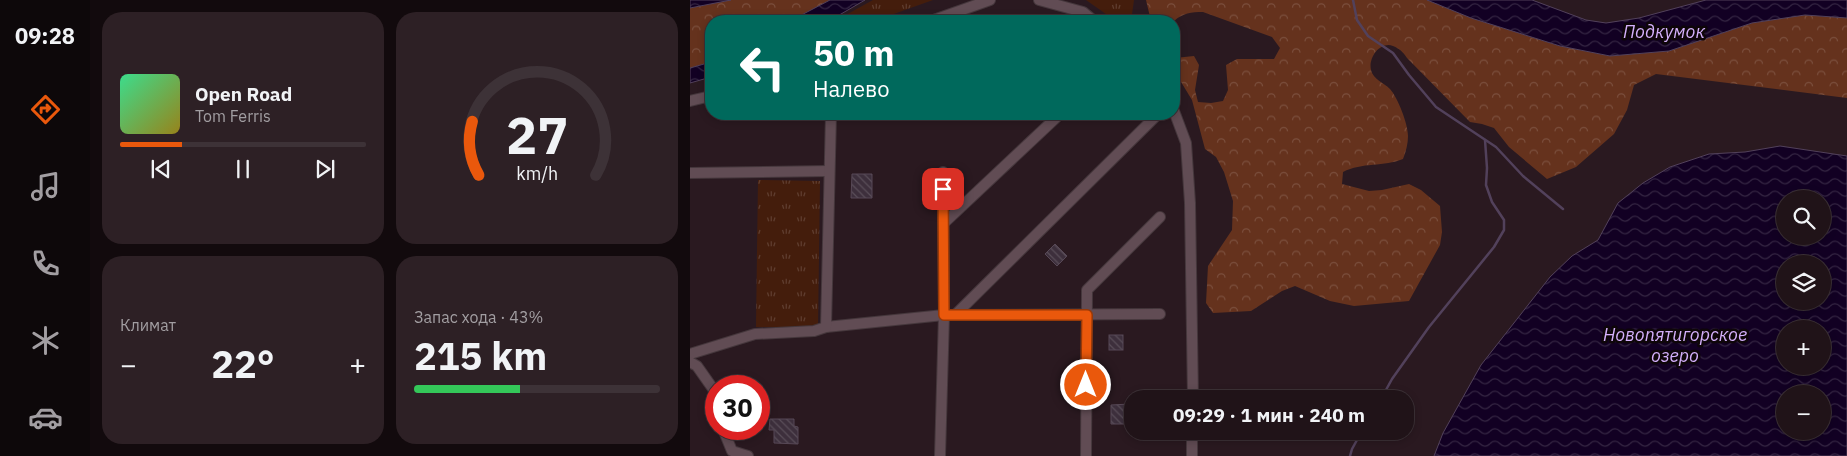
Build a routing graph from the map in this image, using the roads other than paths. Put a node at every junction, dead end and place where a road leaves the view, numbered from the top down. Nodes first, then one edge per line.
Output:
1 (990, 0) edge
2 (1039, 0) edge
3 (948, 15) edge
4 (1087, 15) edge
5 (705, 97) edge
6 (690, 101) edge
7 (830, 120) edge
8 (1054, 120) edge
9 (1152, 120) edge
10 (1177, 120) edge
11 (829, 171) junction
12 (943, 172) dead end
13 (690, 173) edge
14 (1160, 216) dead end
15 (944, 223) junction
16 (1160, 314) dead end
17 (944, 315) junction
18 (955, 315) junction
19 (1087, 315) junction
20 (826, 327) junction
21 (690, 354) edge
22 (690, 362) edge
23 (705, 377) edge
24 (1193, 390) edge
25 (728, 440) edge
26 (1192, 440) edge
27 (748, 456) edge
28 (940, 456) edge
29 (1086, 456) edge
30 (1192, 456) edge

1 - 3 street
2 - 4 street
5 - 6 street
7 - 11 street
8 - 15 street
9 - 18 street
10 - 24 street
11 - 13 street
11 - 20 street
12 - 15 street
14 - 19 street
15 - 17 street
16 - 19 street
17 - 18 street
17 - 20 street
17 - 28 street
18 - 19 street
19 - 29 street
20 - 21 street
22 - 23 street
25 - 27 street
26 - 30 street

